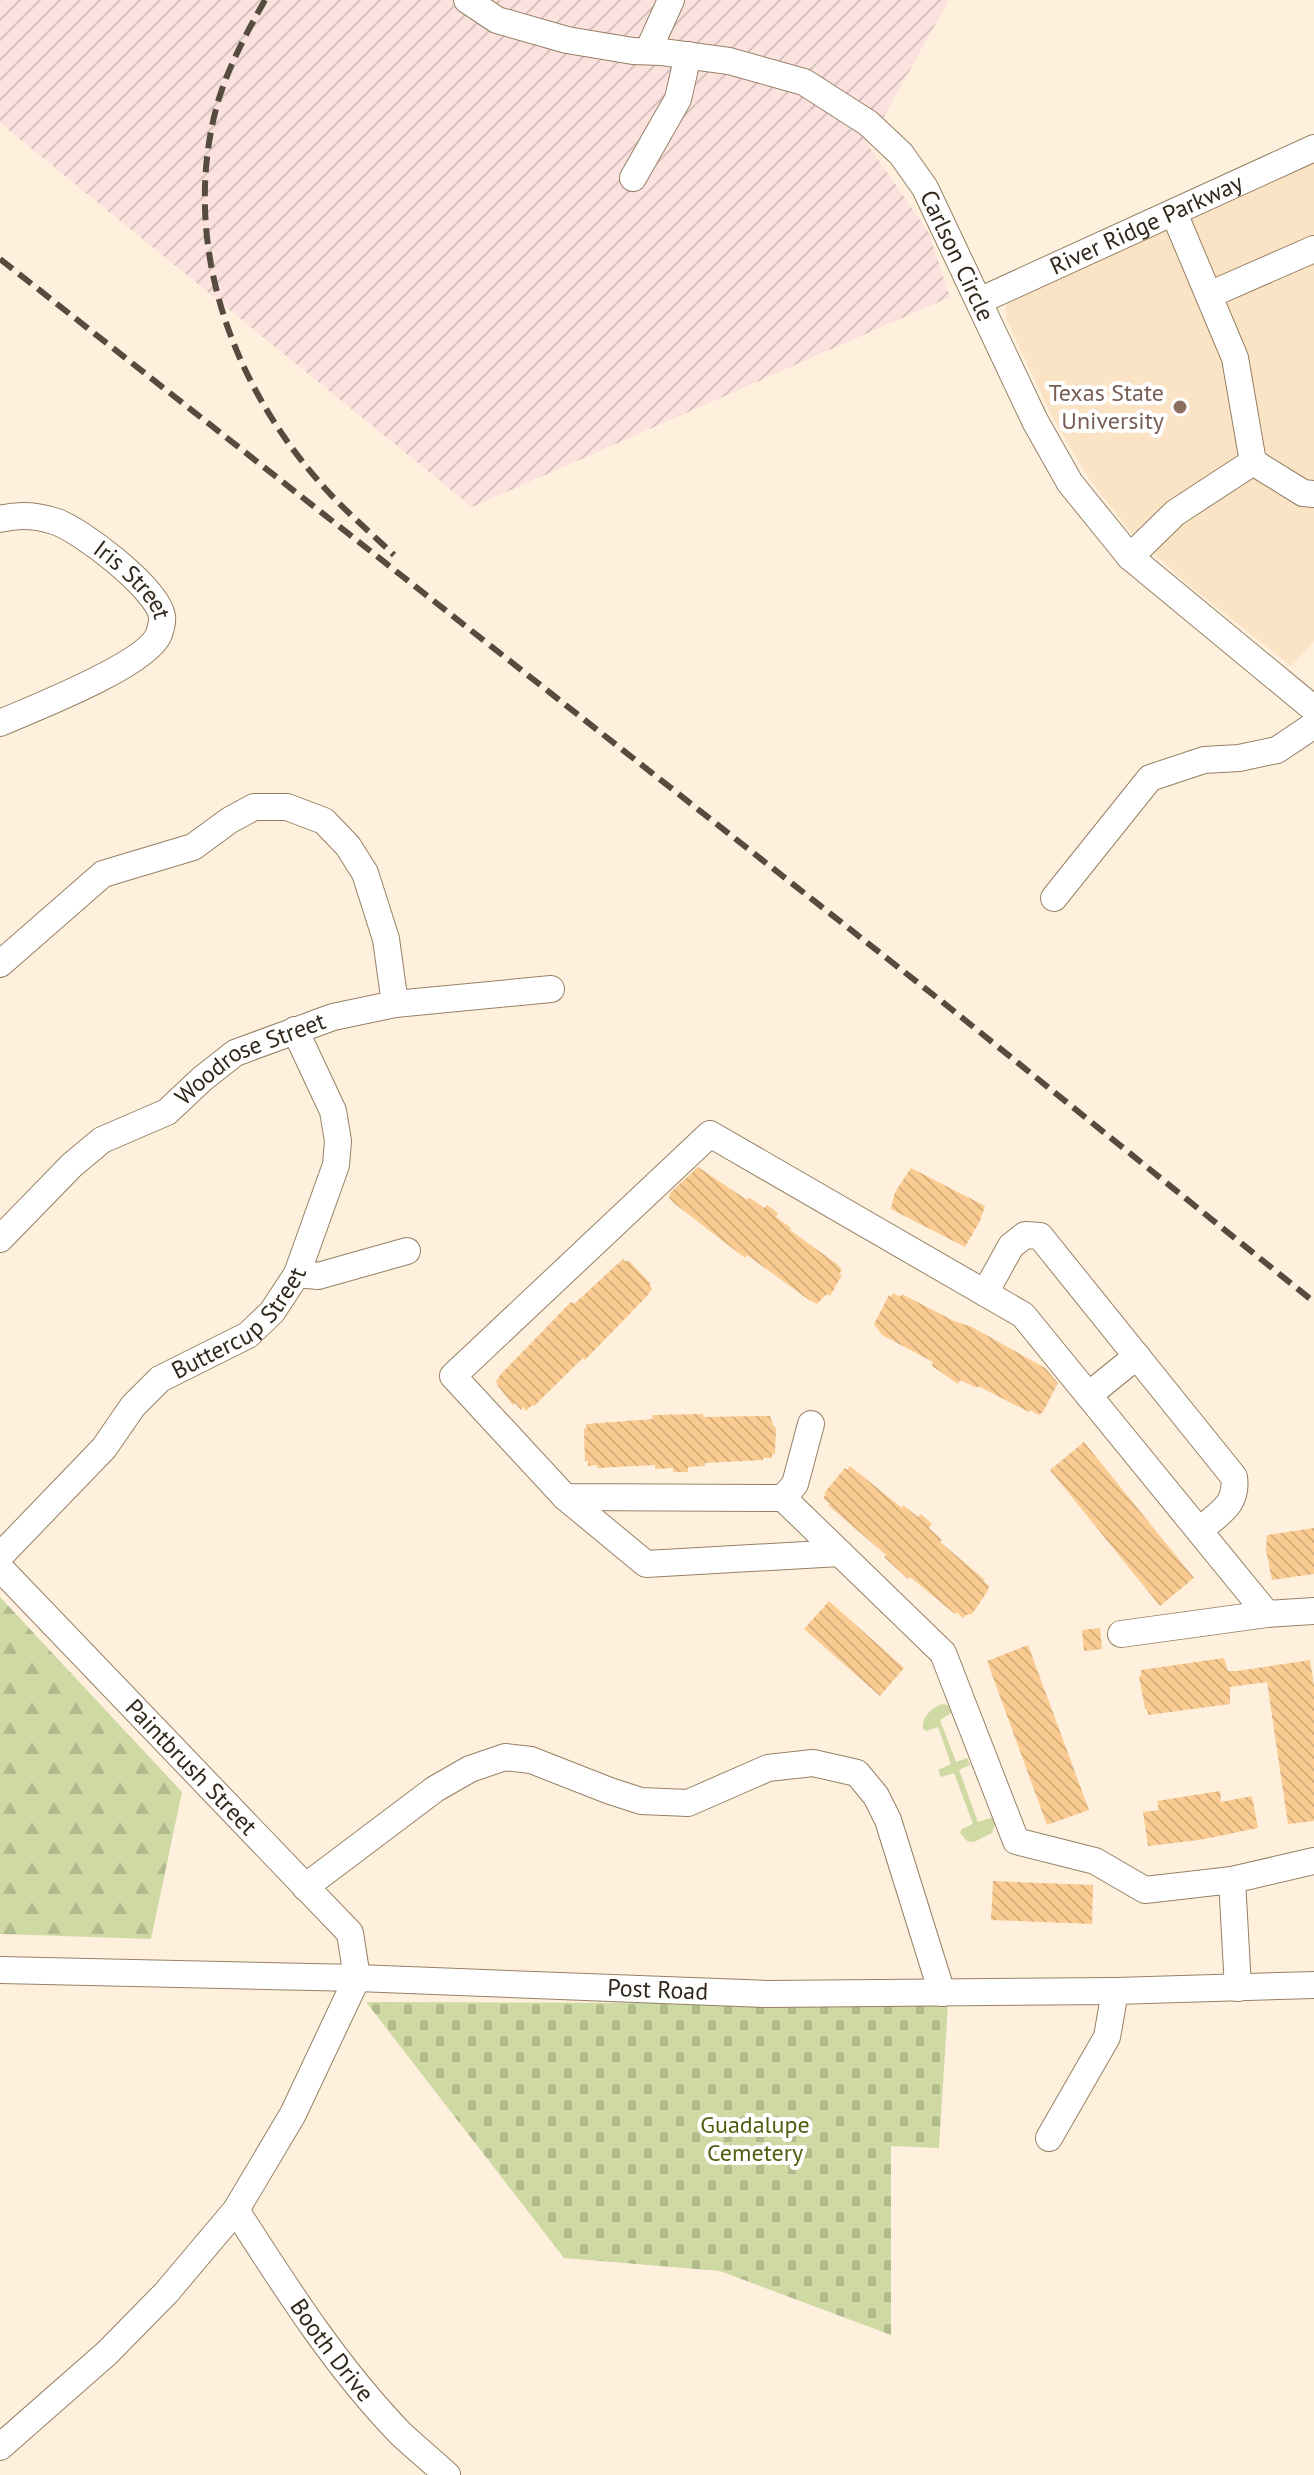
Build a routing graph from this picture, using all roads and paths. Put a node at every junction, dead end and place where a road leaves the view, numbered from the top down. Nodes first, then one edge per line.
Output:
1 (467, 0) edge
2 (671, 0) edge
3 (648, 51) junction
4 (688, 55) junction
5 (1314, 148) edge
6 (633, 178) dead end
7 (1174, 213) junction
8 (1314, 249) edge
9 (1209, 295) junction
10 (979, 301) junction
11 (1253, 462) junction
12 (1314, 494) edge
13 (0, 519) edge
14 (1130, 557) junction
15 (1314, 709) edge
16 (0, 723) edge
17 (1314, 725) edge
18 (1054, 898) dead end
19 (0, 964) edge
20 (551, 989) dead end
21 (395, 1004) junction
22 (295, 1030) junction
23 (0, 1239) edge
24 (407, 1251) dead end
25 (297, 1274) junction
26 (985, 1293) junction
27 (1137, 1356) junction
28 (1090, 1394) junction
29 (811, 1424) dead end
30 (565, 1497) junction
31 (783, 1498) junction
32 (1200, 1530) junction
33 (840, 1553) junction
34 (0, 1556) edge
35 (0, 1568) edge
36 (1314, 1611) edge
37 (1267, 1614) junction
38 (1121, 1634) dead end
39 (1314, 1861) edge
40 (1232, 1880) junction
41 (305, 1887) junction
42 (0, 1970) edge
43 (357, 1978) junction
44 (1314, 1985) edge
45 (1238, 1988) junction
46 (1115, 1991) junction
47 (942, 1993) junction
48 (1049, 2138) dead end
49 (236, 2210) junction
50 (0, 2447) edge
51 (447, 2475) edge

1 - 3 street, Carlson Circle
2 - 3 street
3 - 4 street, Carlson Circle
4 - 6 street
4 - 10 street, Carlson Circle
5 - 7 street, River Ridge Parkway
7 - 9 street
7 - 10 street, River Ridge Parkway
8 - 9 street
9 - 11 street
10 - 14 street, Carlson Circle
11 - 12 street
11 - 14 street
13 - 16 street, Iris Street
14 - 15 street, Carlson Circle
17 - 18 street
19 - 21 street
20 - 21 street, Woodrose Street
21 - 22 street, Woodrose Street
22 - 23 street, Woodrose Street
22 - 25 street, Buttercup Street
24 - 25 street
25 - 34 street, Buttercup Street
26 - 27 street
26 - 28 street
26 - 30 street
27 - 28 street
27 - 32 street
28 - 32 street
29 - 31 street
30 - 31 street
30 - 33 street
31 - 33 street
32 - 37 street
33 - 40 street
35 - 41 street, Paintbrush Street
36 - 37 street
37 - 38 street
39 - 40 street
40 - 45 street
41 - 43 street, Paintbrush Street
41 - 47 street
42 - 43 street, Post Road
43 - 47 street, Post Road
43 - 49 street
44 - 45 street, Post Road
45 - 46 street, Post Road
46 - 47 street, Post Road
46 - 48 street
49 - 50 street
49 - 51 street, Booth Drive

